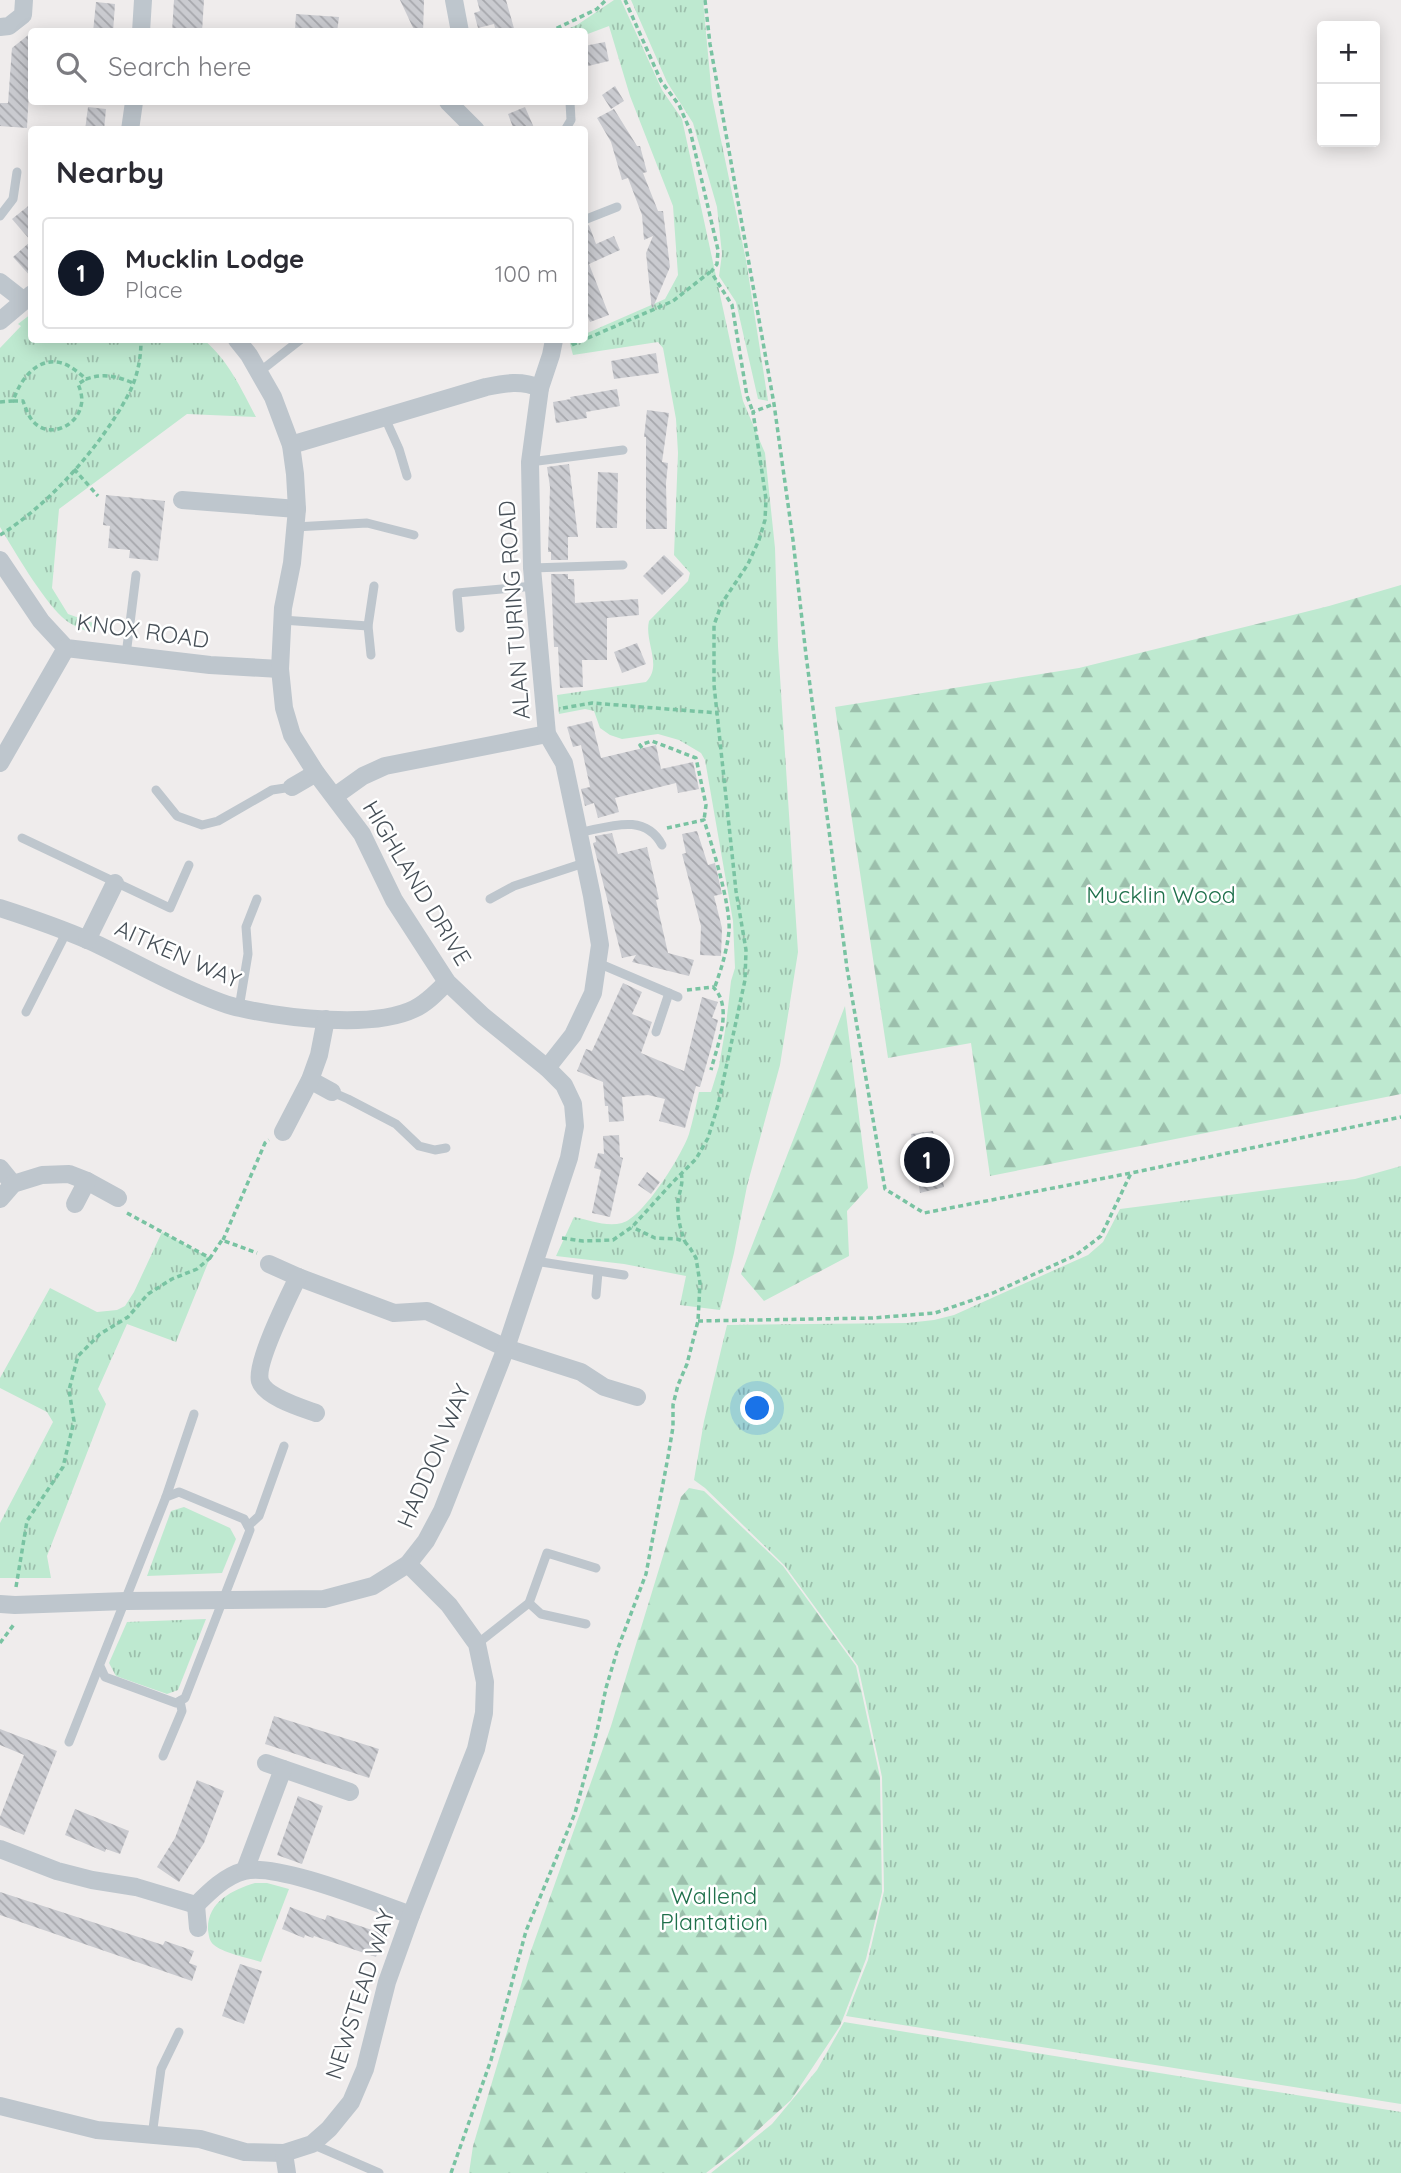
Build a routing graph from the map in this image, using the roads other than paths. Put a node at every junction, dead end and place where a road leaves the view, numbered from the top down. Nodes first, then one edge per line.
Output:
1 (24, 0) edge
2 (143, 0) edge
3 (454, 0) edge
4 (0, 27) edge
5 (141, 28) edge
6 (459, 28) edge
7 (134, 105) edge
8 (451, 105) edge
9 (570, 105) edge
10 (131, 126) edge
11 (472, 126) edge
12 (567, 126) edge
13 (18, 172) dead end
14 (617, 207) dead end
15 (0, 216) edge
16 (588, 218) edge
17 (0, 282) edge
18 (27, 297) edge
19 (0, 321) edge
20 (239, 343) edge
21 (296, 343) edge
22 (552, 347) edge
23 (258, 373) junction
24 (540, 388) junction
25 (385, 418) junction
26 (291, 445) junction
27 (623, 450) dead end
28 (530, 463) junction
29 (407, 476) dead end
30 (182, 500) dead end
31 (297, 509) junction
32 (295, 527) junction
33 (414, 535) dead end
34 (0, 561) edge
35 (623, 565) dead end
36 (532, 568) junction
37 (136, 575) dead end
38 (374, 586) dead end
39 (534, 586) junction
40 (282, 620) junction
41 (368, 626) junction
42 (460, 628) dead end
43 (66, 648) junction
44 (126, 655) junction
45 (371, 655) dead end
46 (280, 669) junction
47 (547, 734) junction
48 (0, 763) edge
49 (316, 773) junction
50 (292, 787) joint
51 (156, 790) dead end
52 (335, 796) junction
53 (577, 833) junction
54 (22, 838) dead end
55 (662, 845) dead end
56 (584, 863) junction
57 (189, 865) dead end
58 (115, 883) junction
59 (257, 899) dead end
60 (490, 899) dead end
61 (0, 908) edge
62 (67, 931) junction
63 (87, 940) junction
64 (598, 963) junction
65 (447, 982) junction
66 (239, 1008) junction
67 (26, 1012) dead end
68 (326, 1019) junction
69 (656, 1032) dead end
70 (547, 1068) junction
71 (310, 1080) junction
72 (331, 1092) joint
73 (283, 1132) road end
74 (446, 1148) dead end
75 (0, 1168) edge
76 (87, 1181) junction
77 (13, 1184) junction
78 (118, 1198) road end
79 (0, 1199) edge
80 (75, 1205) dead end
81 (535, 1261) junction
82 (269, 1264) road end
83 (598, 1272) junction
84 (624, 1275) dead end
85 (298, 1278) junction
86 (596, 1295) dead end
87 (506, 1348) junction
88 (631, 1390) dead end
89 (316, 1413) dead end
90 (194, 1414) dead end
91 (284, 1446) dead end
92 (166, 1497) junction
93 (248, 1526) junction
94 (408, 1564) junction
95 (596, 1568) dead end
96 (126, 1601) junction
97 (223, 1601) junction
98 (7, 1604) edge
99 (529, 1604) junction
100 (586, 1624) dead end
101 (477, 1644) junction
102 (100, 1666) junction
103 (180, 1701) junction
104 (69, 1742) dead end
105 (163, 1756) dead end
106 (350, 1792) dead end
107 (0, 1849) edge
108 (245, 1870) junction
109 (196, 1905) junction
110 (411, 1915) junction
111 (198, 1928) dead end
112 (179, 2032) dead end
113 (0, 2106) edge
114 (152, 2136) junction
115 (312, 2144) junction
116 (284, 2153) junction
117 (287, 2173) edge
118 (379, 2173) edge

1 - 4 street
2 - 5 street
3 - 6 street
7 - 10 street
8 - 11 street
9 - 12 lane
13 - 15 lane
14 - 16 lane
17 - 18 street
18 - 19 street
20 - 23 street, HIGHLAND DRIVE
21 - 23 lane
22 - 24 street, ALAN TURING ROAD
23 - 26 street, HIGHLAND DRIVE
24 - 25 street
24 - 28 street, ALAN TURING ROAD
25 - 26 street
25 - 29 lane
26 - 31 street, HIGHLAND DRIVE
27 - 28 lane
28 - 36 street, ALAN TURING ROAD
30 - 31 street
31 - 32 street, HIGHLAND DRIVE
32 - 33 lane
32 - 40 street, HIGHLAND DRIVE
34 - 43 street, KNOX ROAD
35 - 36 lane
36 - 39 street, ALAN TURING ROAD
37 - 44 lane
38 - 41 lane
39 - 42 lane
39 - 47 street, ALAN TURING ROAD
40 - 41 lane
40 - 46 street, HIGHLAND DRIVE
41 - 45 lane
43 - 44 street, KNOX ROAD
43 - 48 street
44 - 46 street, KNOX ROAD
46 - 49 street, HIGHLAND DRIVE
47 - 52 street
47 - 53 street, ALAN TURING ROAD
49 - 50 street
49 - 52 street, HIGHLAND DRIVE
50 - 51 lane
52 - 65 street, HIGHLAND DRIVE
53 - 55 lane
53 - 56 street, ALAN TURING ROAD
54 - 58 lane
56 - 60 lane
56 - 64 street, ALAN TURING ROAD
57 - 58 lane
58 - 63 street, AITKEN WAY
59 - 66 lane
61 - 62 street, AITKEN WAY
62 - 63 street, AITKEN WAY
62 - 67 lane
63 - 66 street, AITKEN WAY
64 - 69 lane
64 - 70 street, ALAN TURING ROAD
65 - 68 street, AITKEN WAY
65 - 70 street, HIGHLAND DRIVE
66 - 68 street, AITKEN WAY
68 - 71 street
70 - 81 street, HIGHLAND DRIVE
71 - 72 street
71 - 73 street
72 - 74 lane
75 - 77 street
76 - 77 street
76 - 78 street
76 - 80 street
77 - 79 street
81 - 83 lane
81 - 87 street, HADDON WAY
82 - 85 street
83 - 84 lane
83 - 86 lane
85 - 87 street
85 - 89 street
87 - 88 street
87 - 94 street, HADDON WAY
90 - 92 lane
91 - 93 lane
92 - 93 lane
92 - 96 lane
93 - 97 lane
94 - 97 street, HADDON WAY
94 - 101 street, NEWSTEAD WAY
95 - 99 lane
96 - 97 street, HADDON WAY
96 - 98 street, HADDON WAY
96 - 102 lane
97 - 103 lane
99 - 100 lane
99 - 101 lane
101 - 110 street, NEWSTEAD WAY
102 - 103 lane
102 - 104 lane
103 - 105 lane
106 - 108 street
107 - 109 street
108 - 109 street
108 - 110 street
109 - 111 street
110 - 115 street, NEWSTEAD WAY
112 - 114 lane
113 - 114 street, NEWSTEAD WAY
114 - 116 street, NEWSTEAD WAY
115 - 116 street, NEWSTEAD WAY
115 - 118 lane
116 - 117 street

